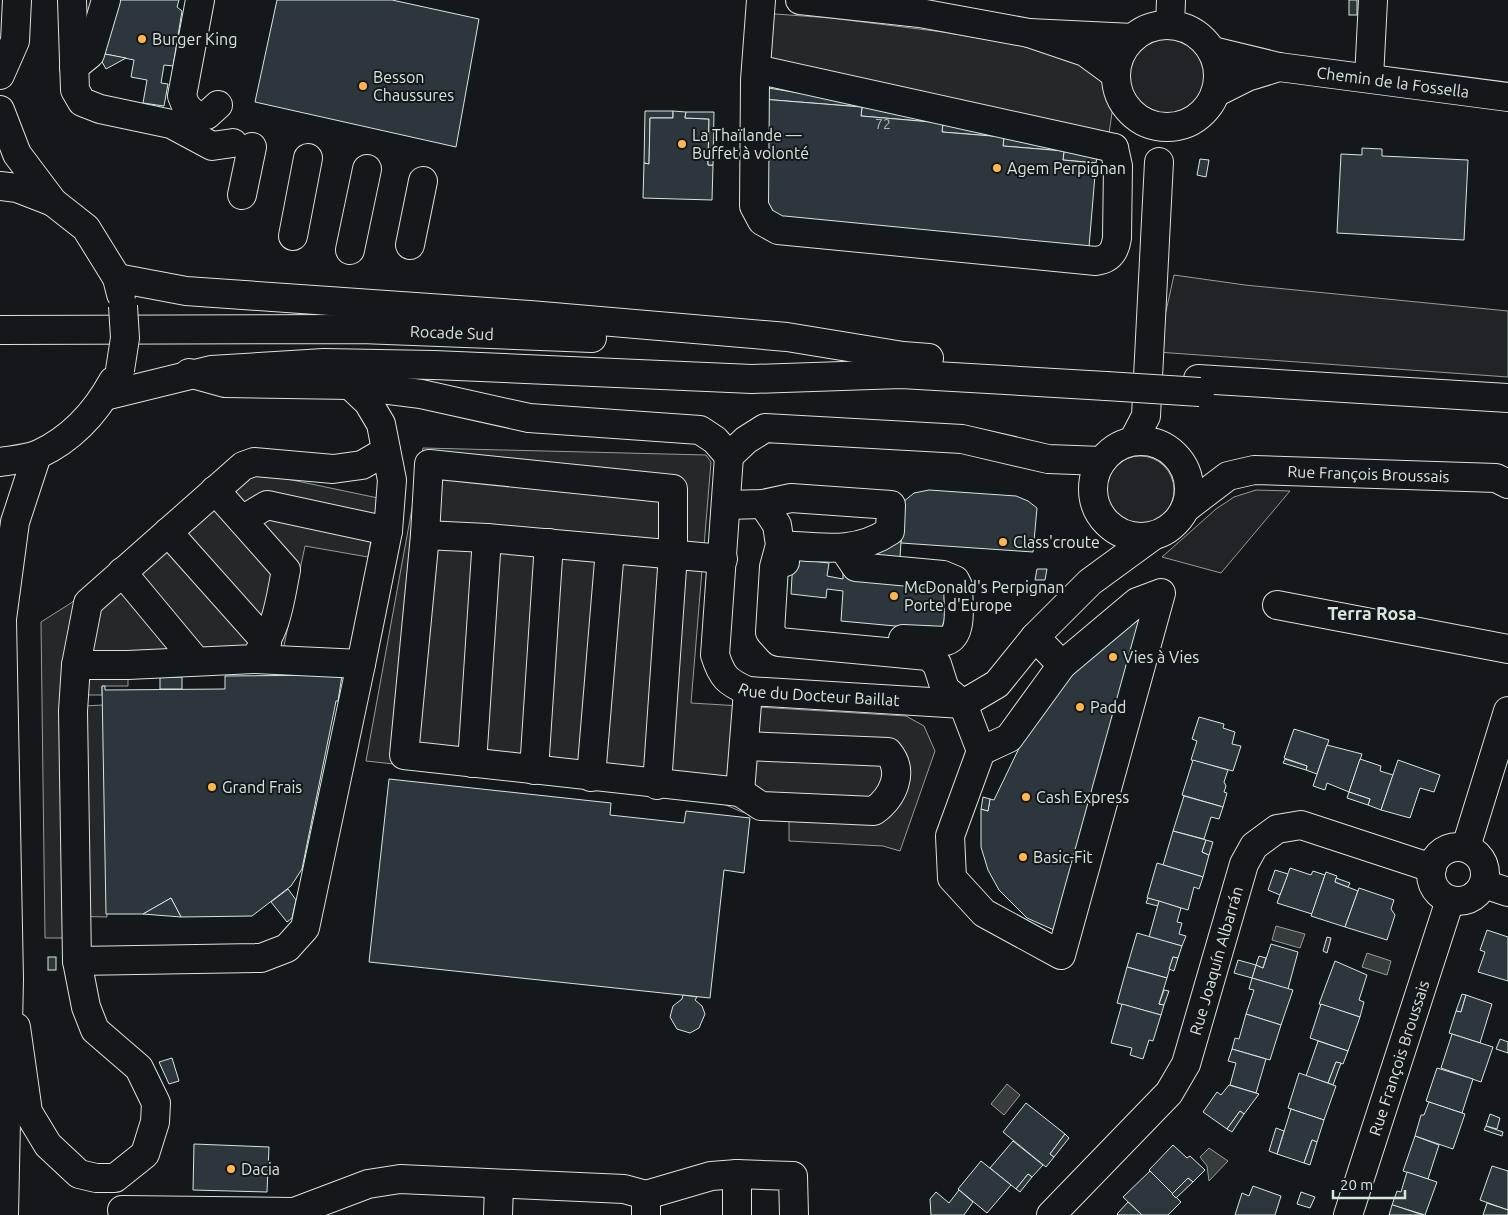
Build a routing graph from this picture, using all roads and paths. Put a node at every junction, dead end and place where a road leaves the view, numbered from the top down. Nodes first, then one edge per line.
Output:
1 (17, 0) edge
2 (72, 0) edge
3 (106, 0) edge
4 (200, 0) edge
5 (760, 0) edge
6 (779, 0) edge
7 (800, 0) edge
8 (1373, 0) edge
9 (1170, 13) edge
10 (1029, 33) junction
11 (1133, 38) junction
12 (1212, 51) junction
13 (1279, 67) junction
14 (74, 68) junction
15 (765, 72) junction
16 (1115, 74) junction
17 (0, 75) edge
18 (1369, 78) junction
19 (1215, 93) junction
20 (1508, 96) edge
21 (218, 105) dead end
22 (0, 110) edge
23 (1140, 119) junction
24 (1178, 125) junction
25 (308, 158) dead end
26 (1159, 162) junction
27 (367, 170) dead end
28 (423, 181) dead end
29 (0, 186) edge
30 (242, 195) dead end
31 (53, 202) junction
32 (292, 236) dead end
33 (410, 245) dead end
34 (350, 250) dead end
35 (117, 278) junction
36 (507, 313) junction
37 (0, 330) edge
38 (534, 335) junction
39 (0, 344) edge
40 (902, 365) junction
41 (189, 374) junction
42 (350, 385) junction
43 (1199, 386) junction
44 (105, 396) junction
45 (1508, 398) edge
46 (1508, 412) edge
47 (1146, 416) junction
48 (1133, 441) junction
49 (1161, 445) junction
50 (386, 451) junction
51 (37, 455) junction
52 (729, 456) junction
53 (1048, 459) junction
54 (1102, 461) junction
55 (0, 462) edge
56 (1182, 463) junction
57 (1228, 476) junction
58 (1508, 484) edge
59 (215, 490) junction
60 (1092, 493) junction
61 (763, 504) junction
62 (726, 505) junction
63 (1186, 508) junction
64 (242, 520) junction
65 (1106, 522) junction
66 (388, 531) junction
67 (168, 532) junction
68 (424, 536) junction
69 (1153, 536) junction
70 (487, 538) junction
71 (549, 544) junction
72 (780, 545) junction
73 (610, 548) junction
74 (844, 549) junction
75 (673, 554) junction
76 (723, 559) junction
77 (122, 572) junction
78 (1090, 582) junction
79 (1277, 606) dead end
80 (1035, 637) junction
81 (1508, 649) edge
82 (260, 651) junction
83 (196, 661) junction
84 (361, 664) junction
85 (76, 665) junction
86 (1062, 665) junction
87 (748, 691) junction
88 (962, 704) junction
89 (1508, 711) edge
90 (745, 746) junction
91 (982, 752) junction
92 (472, 763) junction
93 (534, 770) junction
94 (591, 777) junction
95 (657, 785) junction
96 (740, 792) junction
97 (1466, 847) junction
98 (1432, 868) junction
99 (1496, 888) edge
100 (1450, 900) junction
101 (77, 961) junction
102 (9, 979) junction
103 (737, 1174) junction
104 (114, 1178) junction
105 (499, 1185) junction
106 (646, 1205) edge
107 (122, 1212) edge
108 (4, 1215) edge
109 (498, 1215) edge
110 (737, 1215) edge
111 (794, 1215) edge
112 (1050, 1215) edge
113 (1348, 1215) edge

1 - 17 street
2 - 14 street
3 - 14 street
4 - 21 street
5 - 15 street
6 - 15 street
7 - 10 street
8 - 18 street
9 - 11 street
9 - 12 street
10 - 11 street
10 - 16 street
11 - 16 street
12 - 13 street, Chemin de la Fossella
12 - 19 street
13 - 18 street, Chemin de la Fossella
13 - 19 street, Chemin de la Fossella
14 - 30 street
15 - 15 street
16 - 23 street
18 - 20 street, Chemin de la Fossella
19 - 24 street
22 - 31 street
23 - 24 street
23 - 26 street
24 - 26 street
25 - 32 street
26 - 47 street
27 - 34 street
28 - 33 street
29 - 31 street
31 - 35 street
35 - 36 street
35 - 44 street, bridge
36 - 38 street
36 - 40 street
37 - 38 street, Rocade Sud
38 - 40 street, Rocade Sud
39 - 40 street, Rocade Sud
40 - 41 street
40 - 43 street
41 - 42 street
41 - 44 street
42 - 50 street
42 - 52 street
43 - 45 street
43 - 46 street
44 - 51 street
47 - 48 street
47 - 49 street
48 - 49 street
48 - 54 street
49 - 56 street
50 - 59 street
50 - 66 street
51 - 55 street
51 - 102 street
52 - 53 street
52 - 62 street, Rue du Docteur Baillat
53 - 54 street
53 - 60 street
54 - 60 street
56 - 57 street, Rue François Broussais
56 - 63 street
57 - 58 street, Rue François Broussais
57 - 63 street, Rue François Broussais
59 - 64 street
59 - 67 street
60 - 65 street
61 - 62 street
61 - 72 street
61 - 74 street
62 - 76 street, Rue du Docteur Baillat
63 - 69 street
64 - 66 street
64 - 82 street
65 - 69 street
65 - 78 street
66 - 84 street
67 - 77 street
67 - 82 street
68 - 70 street
68 - 75 street
68 - 92 street
69 - 78 street
70 - 71 street
70 - 92 street
71 - 73 street
71 - 93 street
72 - 74 street
72 - 74 street
72 - 88 street
73 - 75 street
73 - 94 street
75 - 76 street
75 - 95 street
76 - 87 street, Rue du Docteur Baillat
77 - 83 street
77 - 85 street
78 - 80 street
79 - 81 street
80 - 86 street
80 - 88 street
82 - 83 street
82 - 84 street
83 - 85 street
84 - 101 street
85 - 101 street
86 - 91 street
86 - 91 street
87 - 88 street, Rue du Docteur Baillat
87 - 90 street
88 - 91 street
89 - 97 street
90 - 96 street
90 - 96 street
92 - 93 street
93 - 94 street
94 - 95 street
95 - 96 street
97 - 98 street
97 - 99 street
98 - 100 street
98 - 112 street, Rue Joaquín Albarrán
99 - 100 street
100 - 113 street, Rue François Broussais
101 - 104 street
102 - 104 street
102 - 108 street
103 - 106 street
103 - 110 street
103 - 111 street
104 - 107 street
105 - 106 street
105 - 107 street
105 - 109 street

